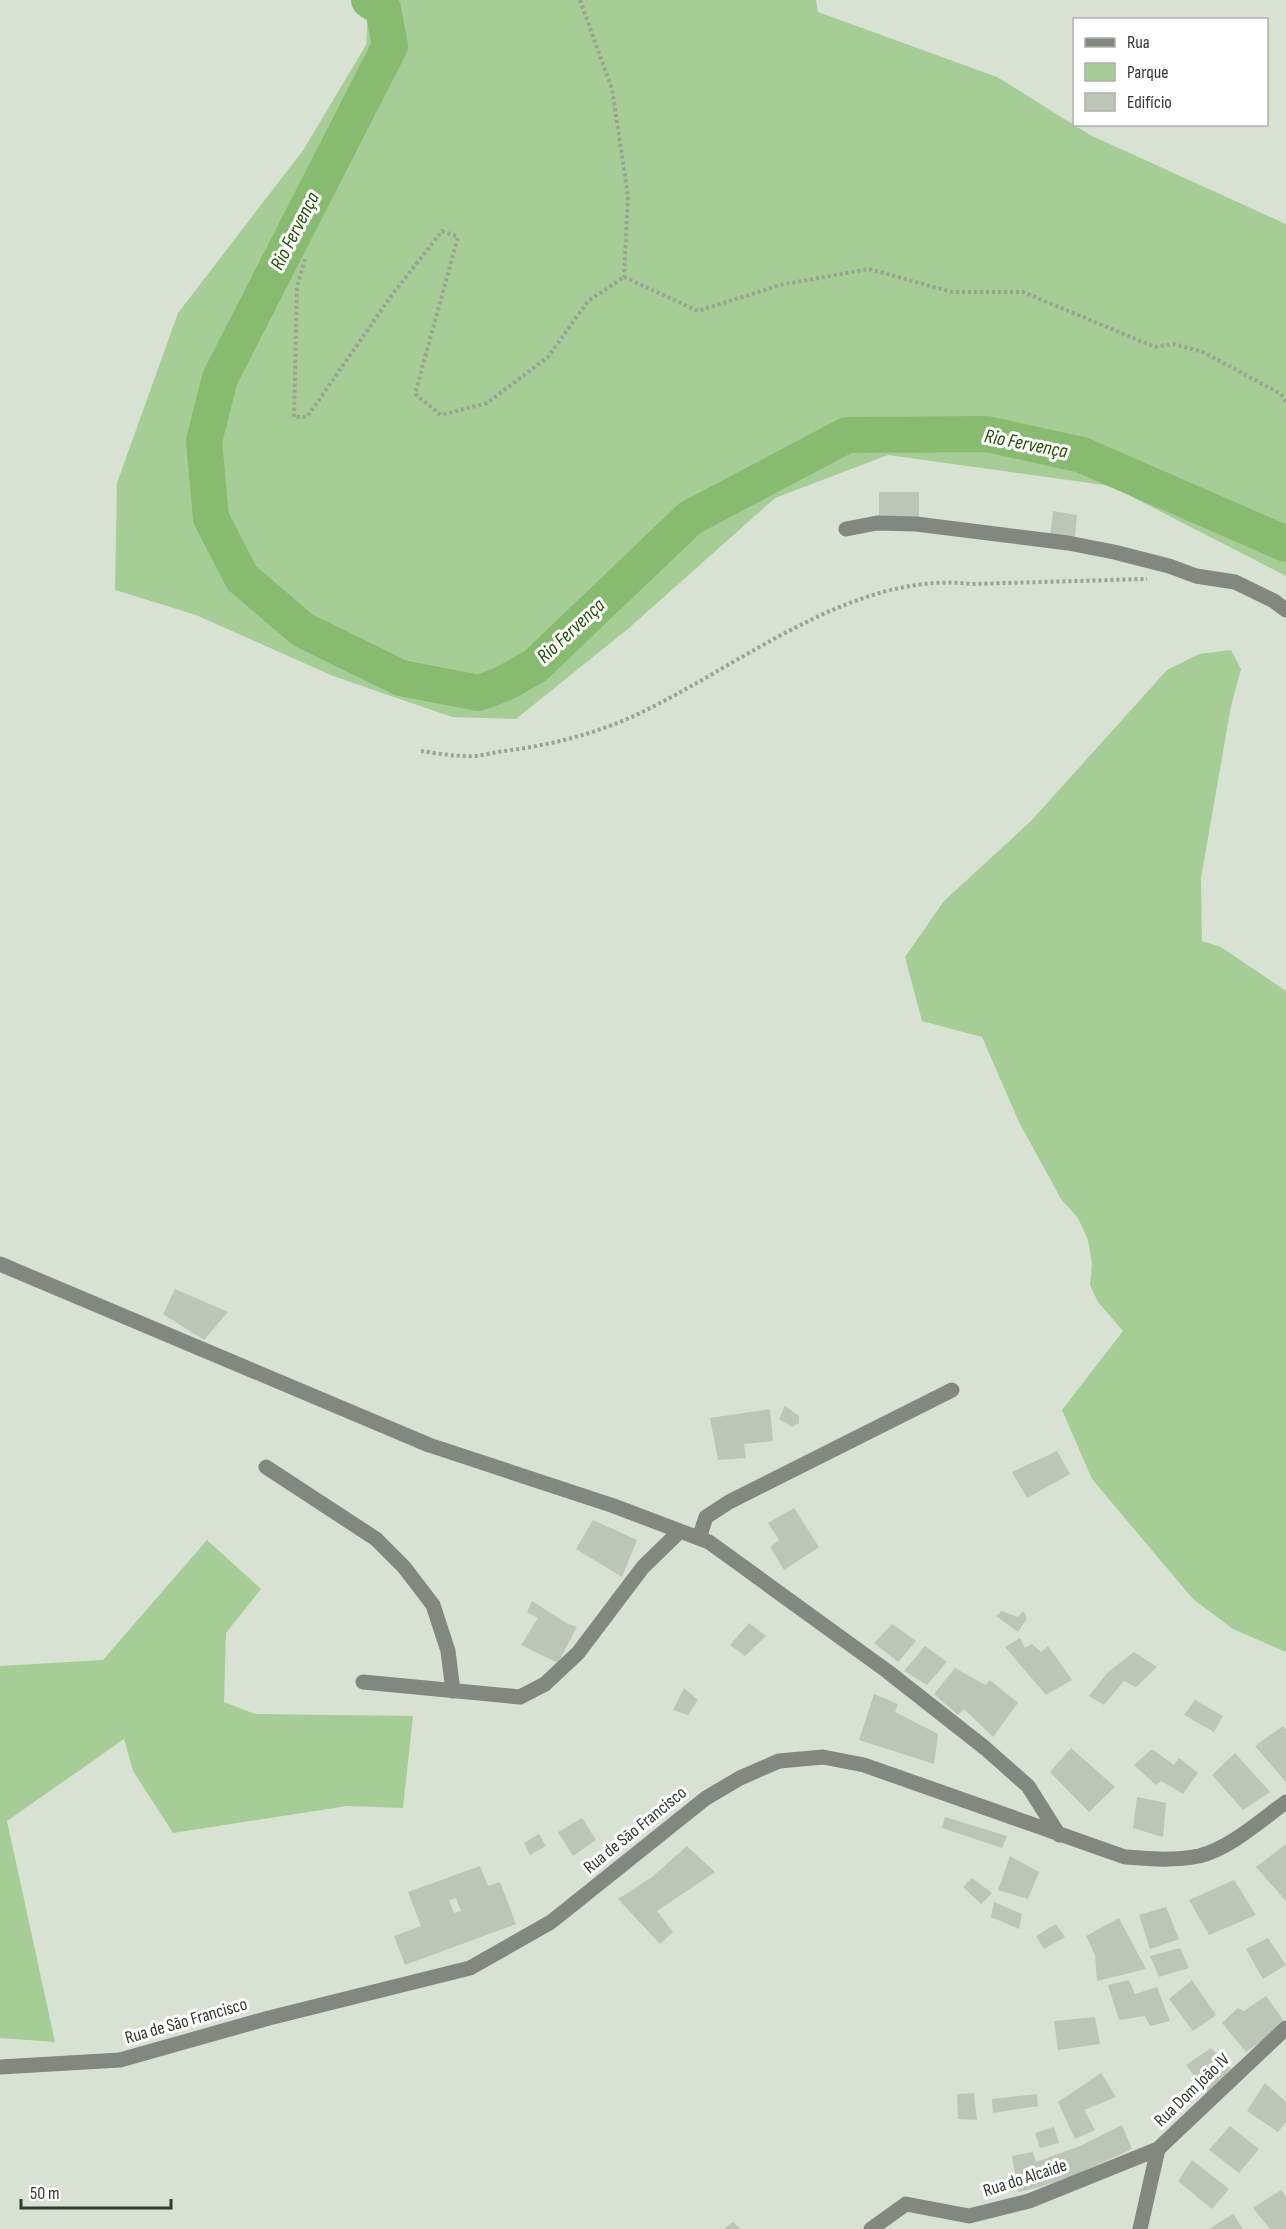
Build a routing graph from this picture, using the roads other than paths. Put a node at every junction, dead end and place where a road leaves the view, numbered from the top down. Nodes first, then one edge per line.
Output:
1 (846, 529) dead end
2 (1286, 610) edge
3 (0, 1264) edge
4 (952, 1390) dead end
5 (266, 1467) dead end
6 (680, 1531) junction
7 (699, 1538) junction
8 (363, 1682) dead end
9 (453, 1691) junction
10 (1286, 1802) edge
11 (1059, 1835) junction
12 (1286, 2028) edge
13 (0, 2067) edge
14 (1158, 2149) junction
15 (872, 2229) edge
16 (1140, 2229) edge

1 - 2 street
3 - 6 street
4 - 7 street
5 - 9 street
6 - 7 street
6 - 9 street
7 - 11 street
8 - 9 street
10 - 11 street, Rua de São Francisco
11 - 13 street, Rua de São Francisco
12 - 14 street, Rua Dom João IV
14 - 15 street, Rua do Alcaide
14 - 16 street, Rua Dom João IV

